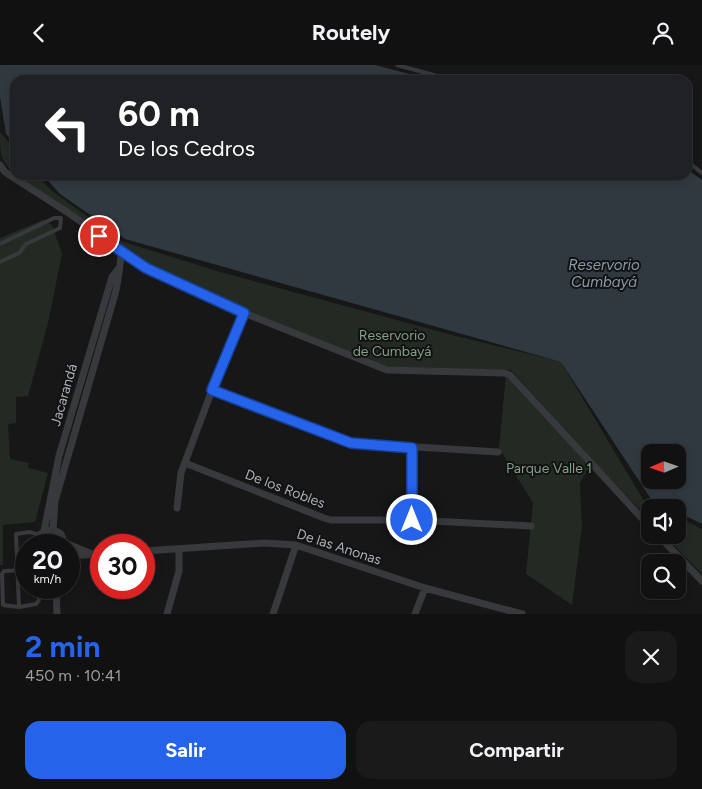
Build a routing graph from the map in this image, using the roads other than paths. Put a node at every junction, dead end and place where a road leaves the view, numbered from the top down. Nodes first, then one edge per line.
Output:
1 (397, 65) edge
2 (434, 75) edge
3 (0, 165) edge
4 (692, 165) edge
5 (702, 173) edge
6 (10, 176) edge
7 (16, 180) edge
8 (64, 215) junction
9 (0, 244) edge
10 (122, 252) junction
11 (0, 262) edge
12 (118, 269) junction
13 (244, 313) junction
14 (85, 370) junction
15 (92, 373) junction
16 (212, 390) junction
17 (412, 448) junction
18 (498, 451) dead end
19 (185, 463) junction
20 (178, 508) dead end
21 (641, 517) edge
22 (412, 520) junction
23 (530, 526) dead end
24 (53, 530) junction
25 (42, 533) junction
26 (16, 534) edge
27 (61, 534) edge
28 (667, 544) edge
29 (296, 545) junction
30 (178, 549) junction
31 (155, 550) edge
32 (15, 571) edge
33 (702, 581) edge
34 (424, 589) junction
35 (19, 599) edge
36 (39, 599) edge
37 (56, 599) edge
38 (19, 607) junction
39 (57, 614) edge
40 (167, 614) edge
41 (273, 614) edge
42 (415, 614) edge
43 (522, 614) edge

1 - 2 lane
3 - 6 street
4 - 5 lane
7 - 8 street
8 - 9 lane
8 - 10 street
8 - 11 lane
10 - 12 street, Jacarandá
10 - 13 street
12 - 14 street, Jacarandá
12 - 15 street, Jacarandá
13 - 16 street
13 - 21 street
14 - 15 street
14 - 25 street, Jacarandá
15 - 24 street, Jacarandá
16 - 17 street
16 - 19 street
17 - 18 street
17 - 22 street
19 - 20 street
19 - 22 street, De los Robles
22 - 23 street, De los Robles
24 - 25 street
24 - 27 street
25 - 26 lane
28 - 33 street
29 - 30 street, De las Anonas
29 - 34 street, De las Anonas
29 - 41 street
30 - 31 street, De las Anonas
30 - 40 street
32 - 38 lane
34 - 42 street
34 - 43 street, De las Anonas
35 - 38 lane
36 - 38 lane
37 - 39 street

